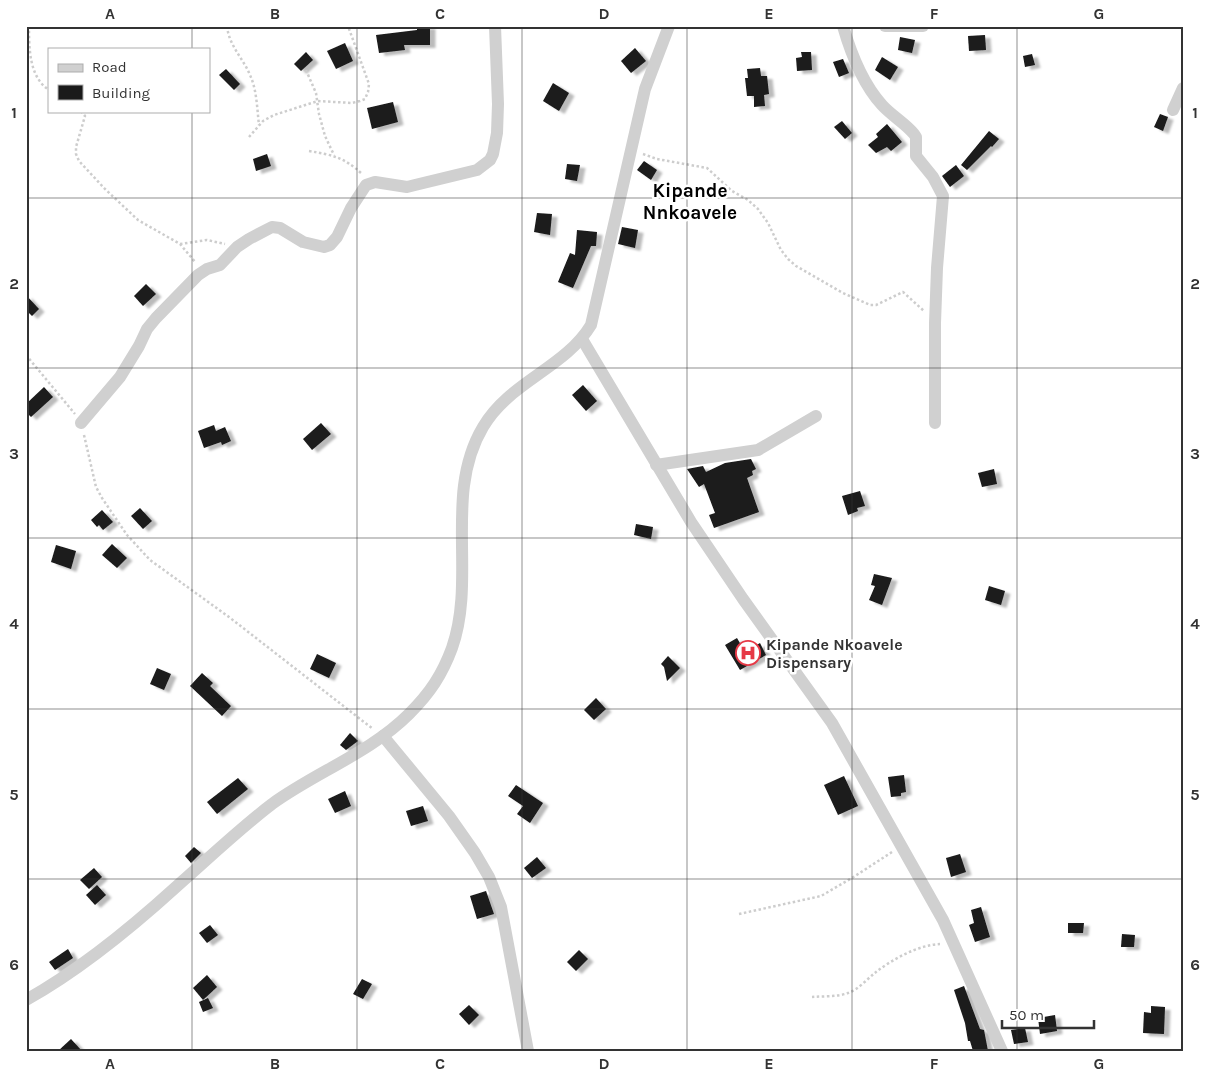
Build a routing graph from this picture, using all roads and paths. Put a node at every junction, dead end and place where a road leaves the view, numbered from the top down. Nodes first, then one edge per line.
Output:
1 (29, 26) edge
2 (227, 26) edge
3 (348, 26) edge
4 (494, 26) edge
5 (669, 26) edge
6 (843, 26) edge
7 (885, 26) edge
8 (923, 26) edge
9 (306, 70) dead end
10 (1183, 88) edge
11 (48, 89) edge
12 (318, 101) junction
13 (1173, 110) dead end
14 (82, 112) edge
15 (259, 125) junction
16 (249, 137) dead end
17 (631, 150) junction
18 (309, 151) dead end
19 (334, 155) junction
20 (369, 183) junction
21 (180, 244) junction
22 (237, 248) junction
23 (202, 272) junction
24 (935, 323) junction
25 (582, 339) junction
26 (26, 355) edge
27 (816, 416) dead end
28 (81, 423) junction
29 (936, 423) dead end
30 (656, 465) junction
31 (383, 736) junction
32 (902, 845) junction
33 (739, 914) dead end
34 (954, 944) junction
35 (812, 997) dead end
36 (26, 1000) edge
37 (528, 1051) edge
38 (1002, 1051) edge

1 - 11 path
2 - 15 path
3 - 12 path
4 - 20 street
5 - 17 street
6 - 24 street
7 - 8 street
9 - 12 path
10 - 13 street
12 - 15 path
12 - 19 path
14 - 21 path
15 - 16 path
17 - 24 path
17 - 25 street
18 - 19 path
19 - 20 path
20 - 22 street
21 - 22 path
21 - 23 path
22 - 23 street
23 - 28 street
24 - 29 street
25 - 30 street
25 - 31 street
26 - 28 path
27 - 30 street
28 - 31 path
30 - 32 street
31 - 36 street
31 - 37 street
32 - 33 path
32 - 34 street
34 - 35 path
34 - 38 street

